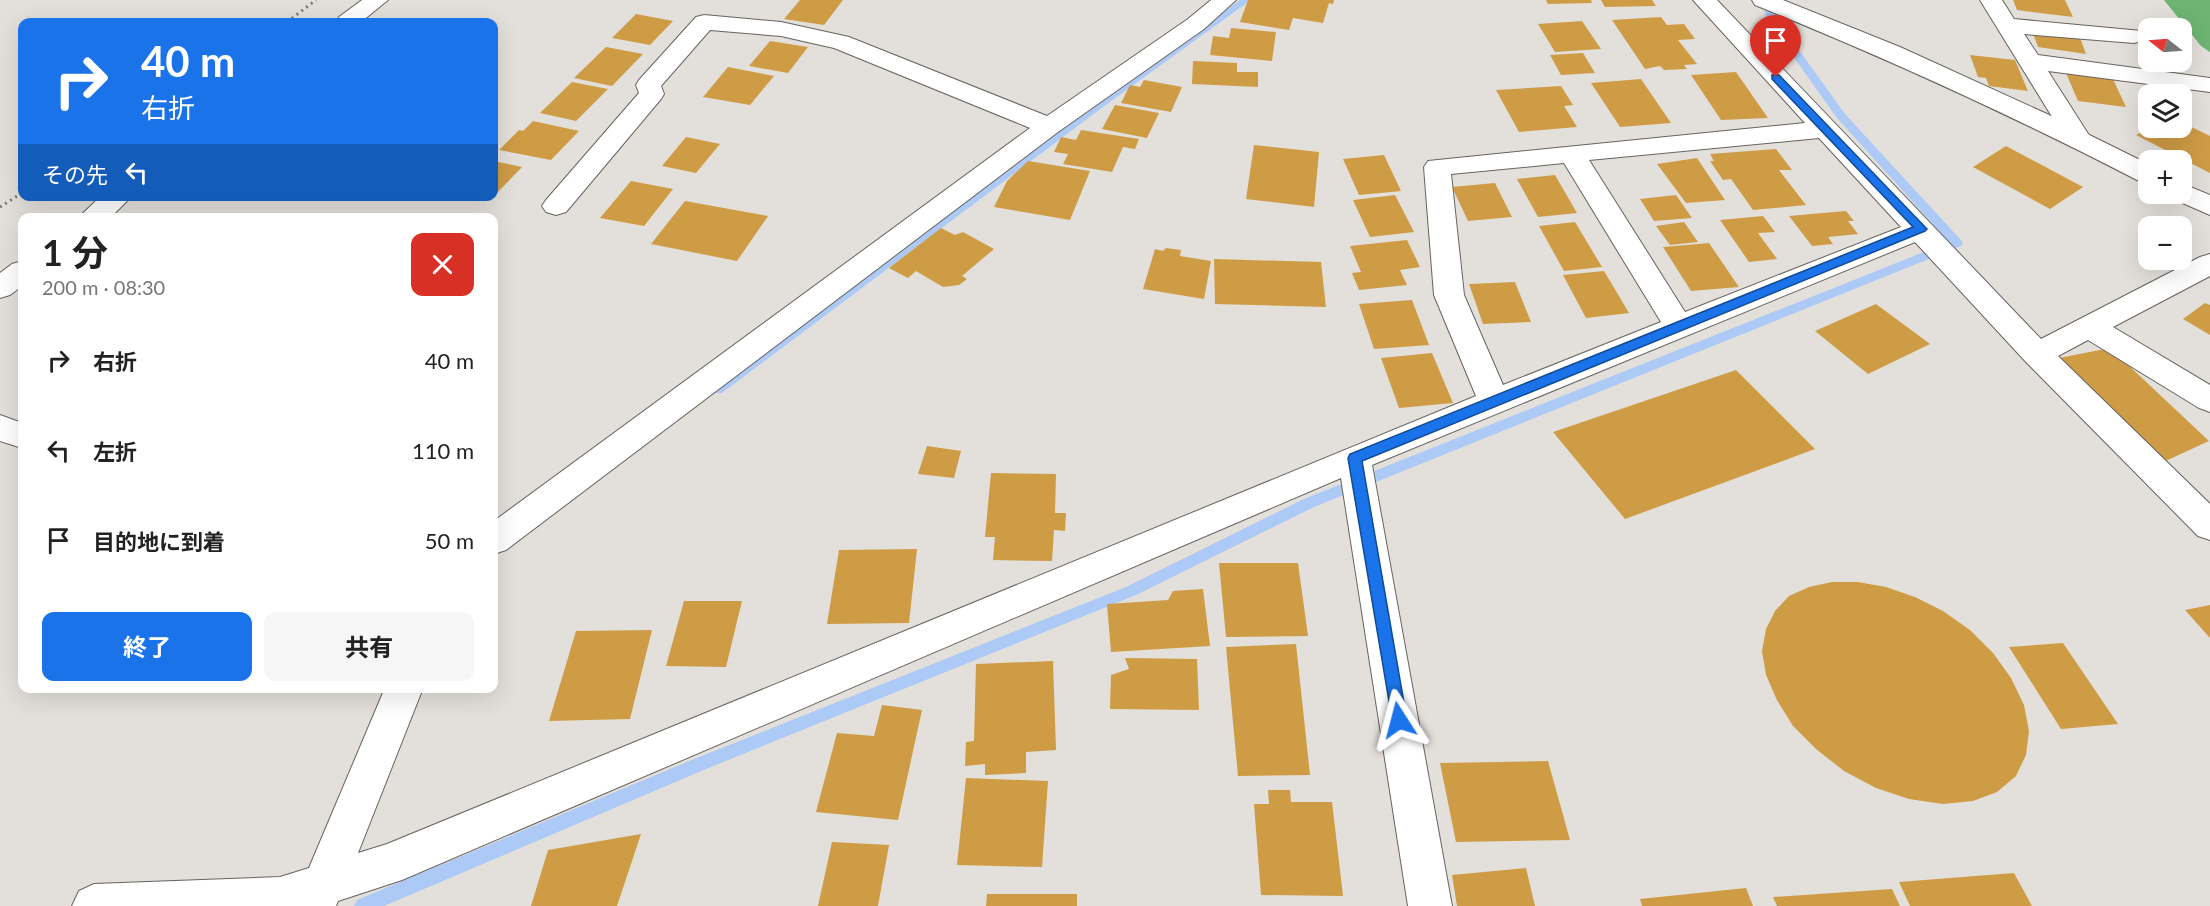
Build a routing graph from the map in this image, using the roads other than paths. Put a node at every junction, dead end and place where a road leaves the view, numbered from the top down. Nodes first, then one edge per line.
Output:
1 (377, 0) edge
2 (1225, 0) edge
3 (1704, 0) edge
4 (1763, 0) edge
5 (1991, 0) edge
6 (352, 18) edge
7 (2007, 25) junction
8 (2134, 36) dead end
9 (2030, 61) junction
10 (2210, 85) edge
11 (1050, 126) junction
12 (1827, 129) junction
13 (2079, 141) junction
14 (1572, 154) junction
15 (2138, 170) edge
16 (2192, 197) edge
17 (113, 201) edge
18 (556, 206) dead end
19 (2210, 206) edge
20 (98, 213) edge
21 (1922, 230) junction
22 (2210, 264) edge
23 (18, 274) edge
24 (0, 288) edge
25 (2088, 326) junction
26 (1679, 327) junction
27 (2037, 354) junction
28 (2210, 400) edge
29 (1495, 402) junction
30 (0, 427) edge
31 (18, 434) edge
32 (1355, 460) junction
33 (2210, 526) edge
34 (498, 537) edge
35 (402, 693) edge
36 (318, 898) edge
37 (94, 906) edge
38 (1430, 906) edge

1 - 6 street
2 - 11 street
3 - 12 street
4 - 13 street
5 - 7 street
7 - 8 street
7 - 9 street
9 - 10 street
9 - 13 street
11 - 18 street
11 - 34 street
12 - 14 street
12 - 21 street
13 - 15 street
14 - 26 street
14 - 29 street
16 - 19 street
17 - 20 street
21 - 26 street
21 - 27 street
22 - 25 street
23 - 24 street
25 - 27 street
25 - 28 street
26 - 29 street
27 - 33 street
29 - 32 street
30 - 31 street
32 - 36 street
32 - 38 street
35 - 36 street
36 - 37 street

